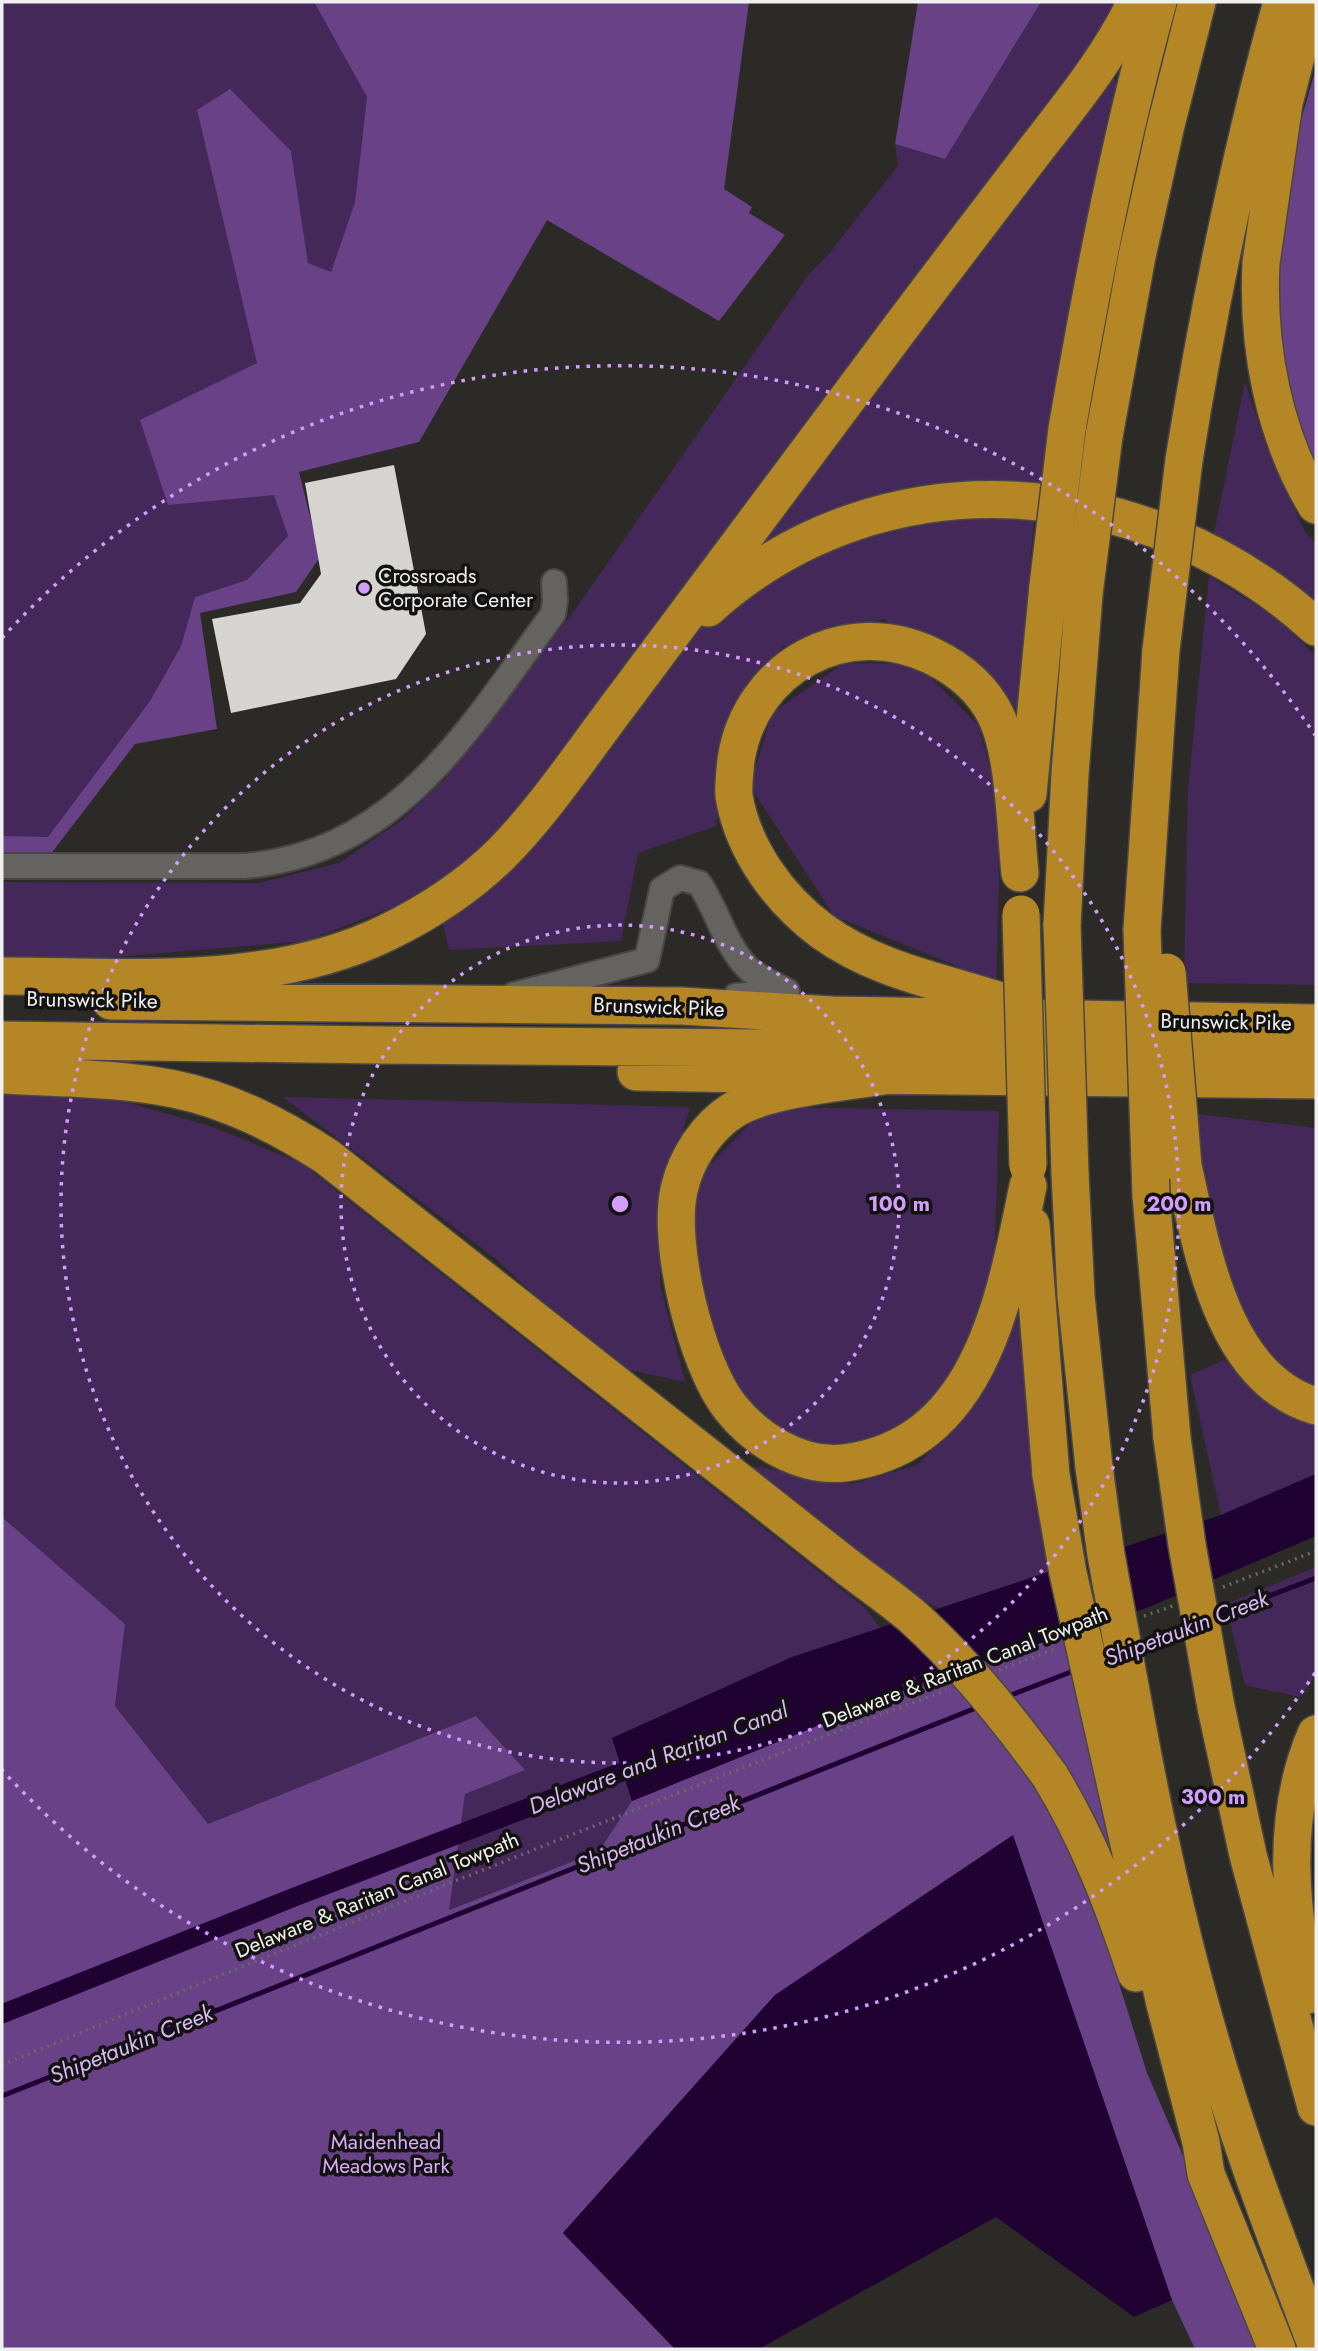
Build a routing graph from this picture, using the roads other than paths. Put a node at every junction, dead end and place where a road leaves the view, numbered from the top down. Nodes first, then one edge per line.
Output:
1 (1136, 2) edge
2 (1158, 2) edge
3 (1197, 2) edge
4 (1282, 2) edge
5 (1310, 2) edge
6 (1316, 505) edge
7 (554, 582) dead end
8 (1316, 627) edge
9 (652, 662) junction
10 (2, 866) edge
11 (1020, 873) junction
12 (1153, 926) junction
13 (2, 976) edge
14 (2, 999) edge
15 (478, 1004) junction
16 (638, 1005) junction
17 (1052, 1020) junction
18 (1316, 1023) edge
19 (2, 1040) edge
20 (378, 1045) junction
21 (1316, 1052) edge
22 (2, 1075) edge
23 (884, 1076) junction
24 (1207, 1080) junction
25 (1316, 1080) edge
26 (1316, 1106) edge
27 (1028, 1176) junction
28 (1316, 1406) edge
29 (1316, 1734) edge
30 (1123, 1740) junction
31 (1316, 2027) edge
32 (1313, 2084) edge
33 (1206, 2174) junction
34 (1316, 2344) edge
35 (1278, 2349) edge

1 - 9 highway
2 - 11 highway, bridge
3 - 30 highway, bridge
4 - 12 highway, bridge
5 - 6 highway
7 - 10 lane
8 - 9 highway
9 - 13 highway
11 - 17 highway
11 - 27 highway, bridge
12 - 28 highway, bridge
12 - 32 highway, bridge
14 - 15 highway, Brunswick Pike
15 - 16 highway, Brunswick Pike
15 - 16 lane
16 - 17 highway, Brunswick Pike
17 - 18 highway, Brunswick Pike
19 - 20 highway, Brunswick Pike
20 - 21 highway, Brunswick Pike
20 - 23 highway
22 - 33 highway, bridge
23 - 24 highway
23 - 27 highway
24 - 25 highway
24 - 26 highway
27 - 30 highway, bridge
29 - 31 highway
30 - 33 highway
30 - 34 highway
33 - 35 highway

